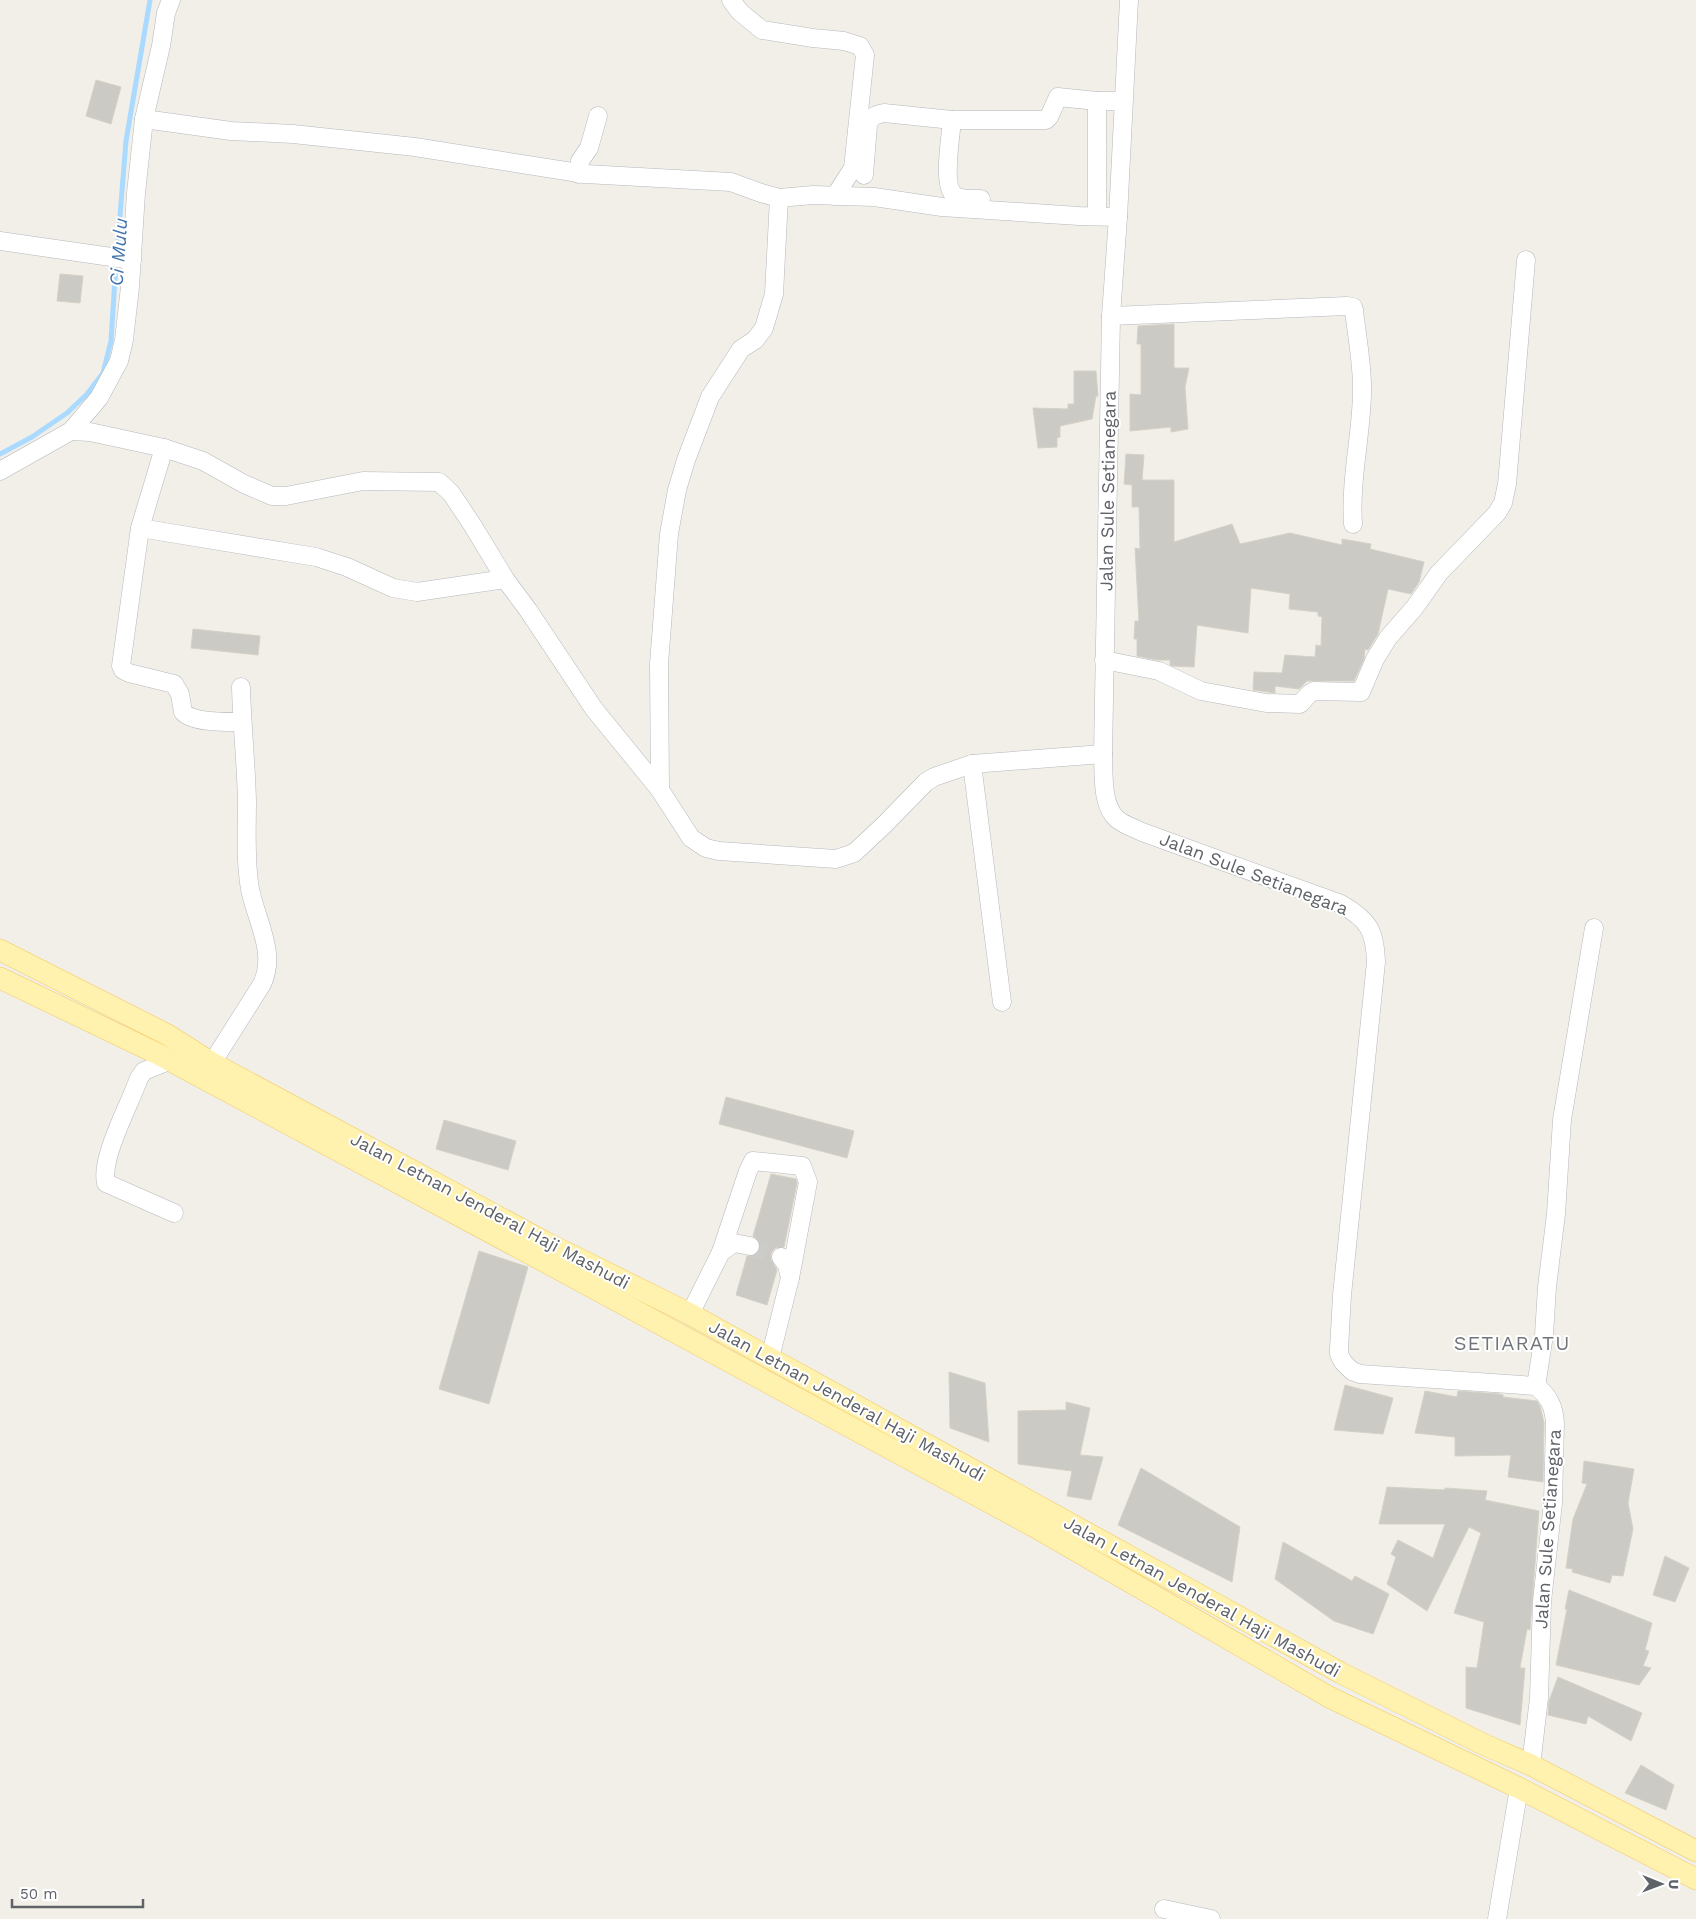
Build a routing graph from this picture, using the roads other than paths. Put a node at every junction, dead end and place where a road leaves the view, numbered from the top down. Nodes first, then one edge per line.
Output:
1 (171, 0) edge
2 (730, 0) edge
3 (1129, 0) edge
4 (1122, 100) junction
5 (1096, 101) junction
6 (598, 116) dead end
7 (144, 119) junction
8 (952, 120) junction
9 (579, 174) junction
10 (864, 175) dead end
11 (835, 196) junction
12 (779, 198) junction
13 (1045, 202) dead end
14 (1097, 212) dead end
15 (1118, 217) junction
16 (0, 241) edge
17 (130, 259) junction
18 (1526, 260) dead end
19 (1111, 316) junction
20 (71, 431) junction
21 (164, 448) junction
22 (0, 471) edge
23 (1353, 524) dead end
24 (140, 528) junction
25 (504, 579) junction
26 (1104, 660) junction
27 (241, 686) dead end
28 (242, 722) junction
29 (1103, 754) junction
30 (972, 764) junction
31 (660, 790) junction
32 (1594, 928) dead end
33 (0, 950) edge
34 (0, 978) edge
35 (1002, 1002) dead end
36 (168, 1035) junction
37 (163, 1058) junction
38 (212, 1063) junction
39 (174, 1213) dead end
40 (750, 1246) tunnel mouth
41 (721, 1252) junction
42 (781, 1257) dead end
43 (790, 1278) junction
44 (690, 1314) junction
45 (770, 1358) junction
46 (1536, 1386) junction
47 (1341, 1673) junction
48 (1329, 1696) junction
49 (1531, 1765) junction
50 (1519, 1788) junction
51 (1696, 1851) edge
52 (1696, 1879) edge
53 (1164, 1909) dead end
54 (1212, 1919) edge
55 (1497, 1919) edge

1 - 7 street
2 - 11 street
3 - 4 street, Jalan Sule Setianegara
4 - 5 street
4 - 15 street, Jalan Sule Setianegara
5 - 8 street
5 - 14 street
6 - 9 street
7 - 9 street
7 - 17 street
8 - 10 street
8 - 13 street
9 - 12 street
11 - 12 street
11 - 15 street
12 - 31 street
15 - 19 street, Jalan Sule Setianegara
16 - 17 street
17 - 20 street
18 - 26 street
19 - 23 street
19 - 26 street, Jalan Sule Setianegara
20 - 21 street
20 - 22 street
21 - 24 street
21 - 25 street
24 - 25 street
24 - 28 street
25 - 31 street
26 - 29 street, Jalan Sule Setianegara
27 - 28 street
28 - 38 street
29 - 30 street
29 - 46 street, Jalan Sule Setianegara
30 - 31 street
30 - 35 street
32 - 46 street
33 - 36 main road, Jalan Letnan Jenderal Haji Mashudi
34 - 37 main road, Jalan Letnan Jenderal Haji Mashudi
36 - 37 main road
36 - 38 main road, Jalan Letnan Jenderal Haji Mashudi
37 - 39 street
37 - 48 main road, Jalan Letnan Jenderal Haji Mashudi
38 - 44 main road, Jalan Letnan Jenderal Haji Mashudi
40 - 41 street
41 - 43 street
41 - 44 street
42 - 43 street
43 - 45 street
44 - 45 main road, Jalan Letnan Jenderal Haji Mashudi
45 - 47 main road, Jalan Letnan Jenderal Haji Mashudi
46 - 49 street, Jalan Sule Setianegara
47 - 48 main road
47 - 49 main road, Jalan Letnan Jenderal Haji Mashudi
48 - 50 main road, Jalan Letnan Jenderal Haji Mashudi
49 - 51 main road, Jalan Letnan Jenderal Haji Mashudi
50 - 52 main road, Jalan Letnan Jenderal Haji Mashudi
50 - 55 street
53 - 54 street

